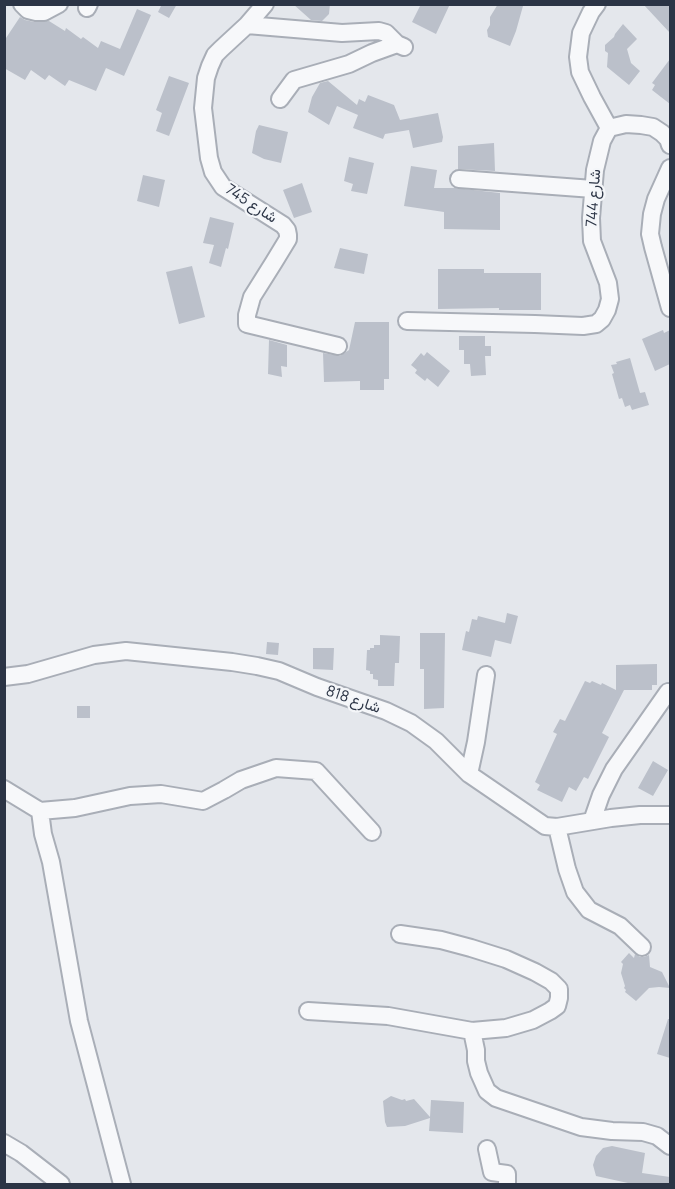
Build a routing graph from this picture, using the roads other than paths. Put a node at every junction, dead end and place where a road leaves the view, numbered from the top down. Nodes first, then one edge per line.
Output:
1 (22, 4) edge
2 (58, 4) edge
3 (266, 4) edge
4 (597, 4) edge
5 (247, 25) junction
6 (280, 99) dead end
7 (609, 128) junction
8 (670, 145) edge
9 (670, 168) edge
10 (459, 179) dead end
11 (593, 189) junction
12 (670, 308) edge
13 (406, 321) dead end
14 (338, 346) dead end
15 (486, 675) dead end
16 (4, 677) edge
17 (668, 692) dead end
18 (469, 774) junction
19 (4, 789) edge
20 (40, 811) junction
21 (670, 815) edge
22 (592, 821) junction
23 (558, 827) junction
24 (372, 832) dead end
25 (400, 934) dead end
26 (642, 947) dead end
27 (308, 1011) dead end
28 (472, 1031) junction
29 (4, 1143) edge
30 (670, 1146) edge
31 (487, 1149) dead end
32 (61, 1185) edge
33 (122, 1185) edge
34 (507, 1185) edge

1 - 2 street
3 - 5 street, شارع 745
4 - 7 street
5 - 6 street
5 - 14 street, شارع 745
7 - 8 street
7 - 11 street, شارع 744
9 - 12 street
10 - 11 street
11 - 13 street, شارع 744
15 - 18 street
16 - 18 street, شارع 818
17 - 22 street
18 - 23 street, شارع 818
19 - 20 street
20 - 24 street
20 - 33 street
21 - 22 street
22 - 23 street
23 - 26 street
25 - 28 street
27 - 28 street
28 - 30 street
29 - 32 street
31 - 34 street

